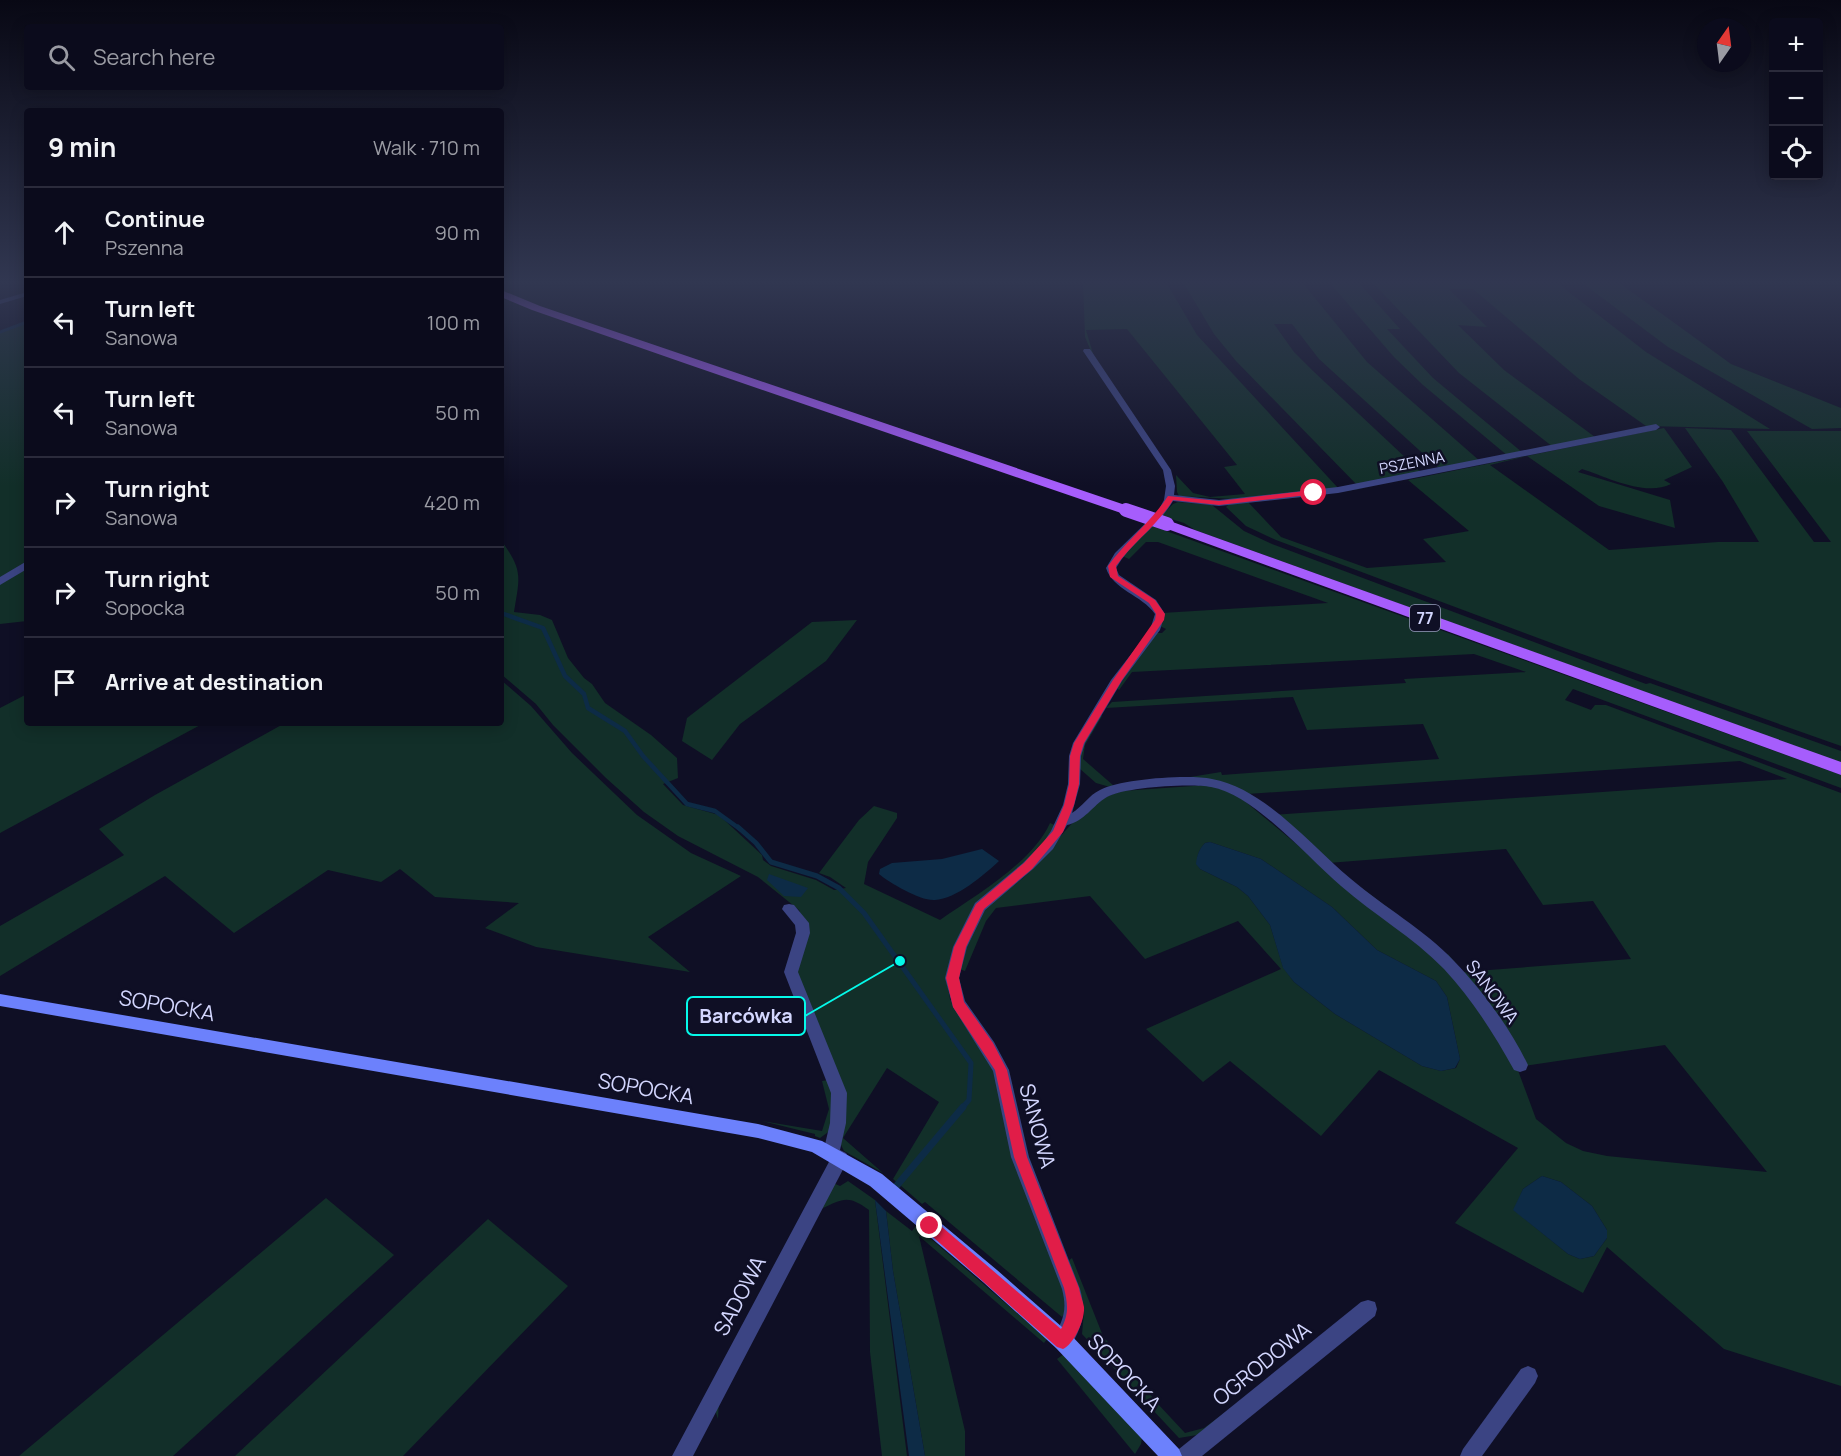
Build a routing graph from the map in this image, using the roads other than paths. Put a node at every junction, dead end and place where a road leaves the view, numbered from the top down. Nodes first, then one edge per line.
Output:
1 (657, 350) edge
2 (1087, 351) dead end
3 (1656, 428) dead end
4 (1171, 498) junction
5 (24, 566) edge
6 (0, 582) edge
7 (1841, 769) edge
8 (1064, 820) junction
9 (789, 909) dead end
10 (0, 1000) edge
11 (1520, 1065) dead end
12 (835, 1155) junction
13 (1368, 1309) dead end
14 (1063, 1341) junction
15 (1528, 1376) dead end
16 (682, 1456) edge
17 (1172, 1456) edge
18 (1186, 1456) edge
19 (1470, 1456) edge

1 - 7 main road, 77, bridge
2 - 4 street
3 - 4 street, PSZENNA
4 - 8 street, SANOWA
5 - 6 street
8 - 11 street, SANOWA
8 - 14 street, SANOWA
9 - 12 street, SADOWA
10 - 12 street, SOPOCKA
12 - 14 street, SOPOCKA
12 - 16 street, SADOWA
13 - 18 street, OGRODOWA
14 - 17 street, SOPOCKA
15 - 19 street

